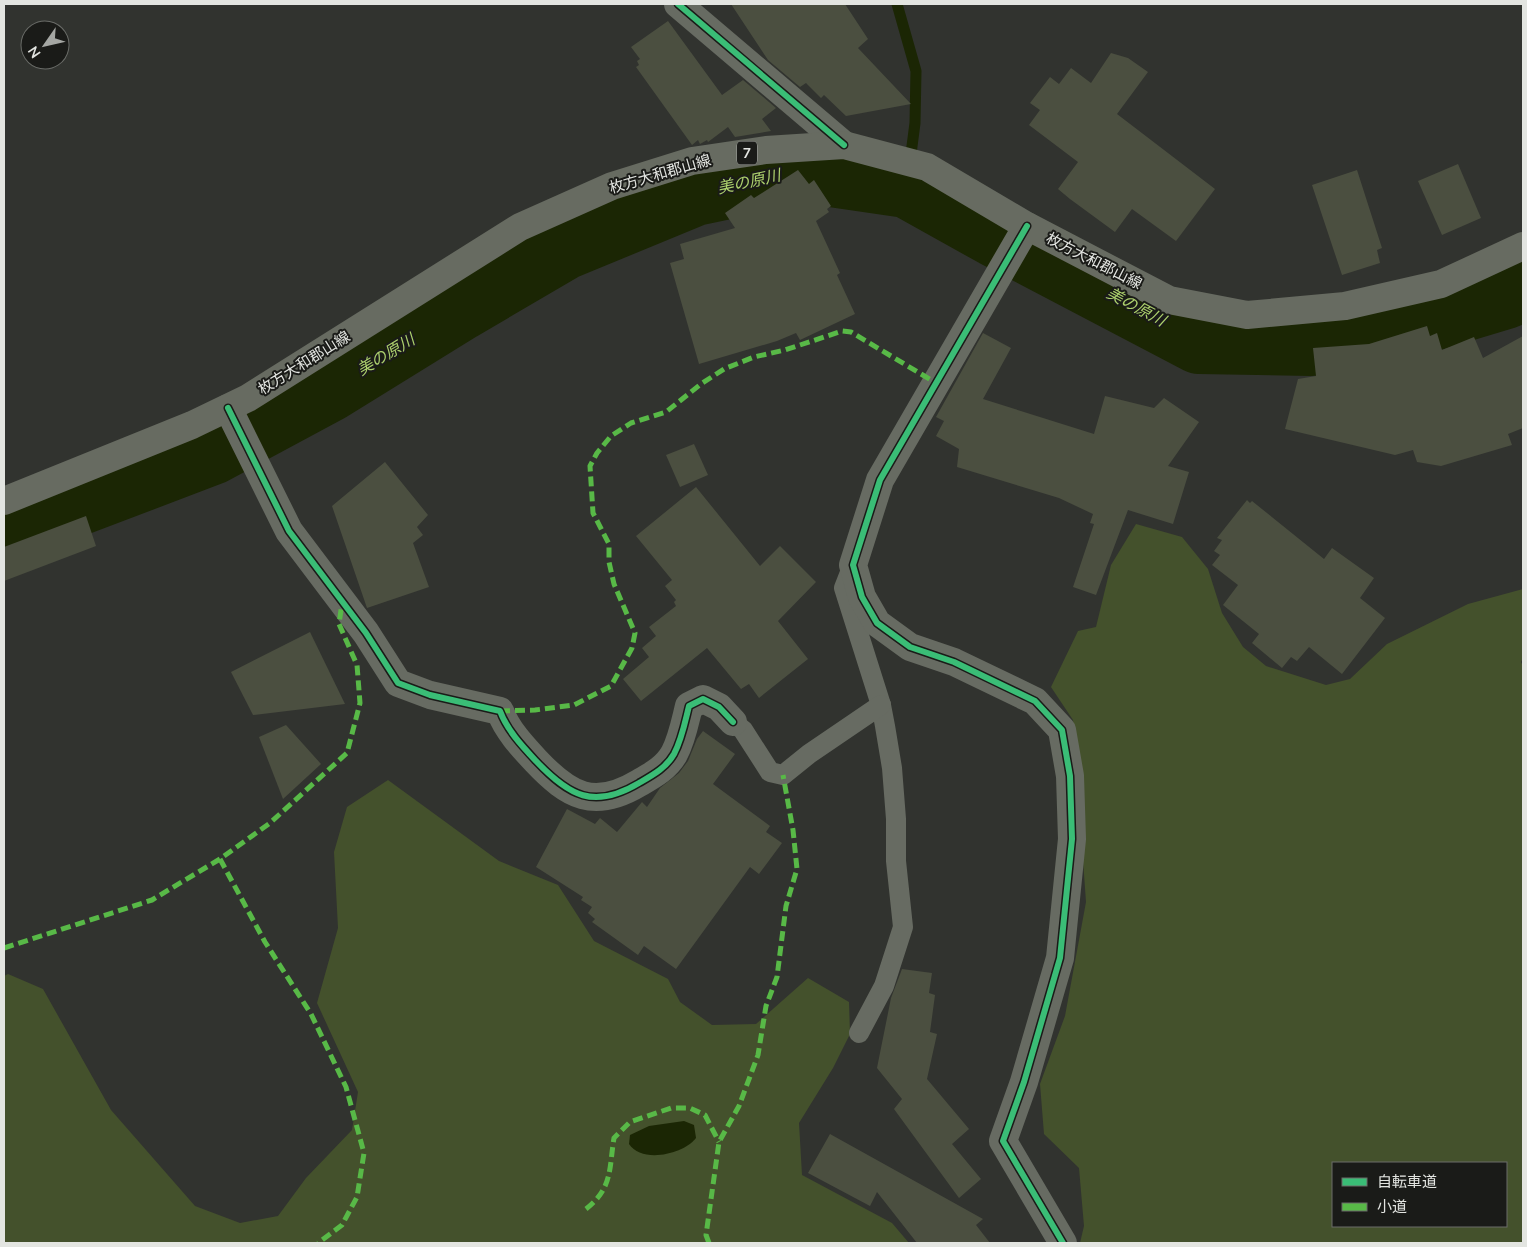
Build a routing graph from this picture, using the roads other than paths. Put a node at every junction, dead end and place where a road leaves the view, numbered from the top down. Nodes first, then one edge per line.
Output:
1 (678, 4) edge
2 (844, 145) junction
3 (1028, 226) junction
4 (1523, 246) edge
5 (228, 408) junction
6 (4, 501) edge
7 (853, 565) junction
8 (881, 705) junction
9 (733, 722) joint
10 (859, 1033) dead end
11 (1063, 1243) edge

1 - 2 street
2 - 3 main road, 枚方大和郡山線 / 7
2 - 5 main road, 枚方大和郡山線 / 7
3 - 4 main road, 枚方大和郡山線 / 7
3 - 7 street
5 - 6 main road, 枚方大和郡山線 / 7
5 - 9 street
7 - 8 lane
7 - 11 street
8 - 9 lane
8 - 10 lane

